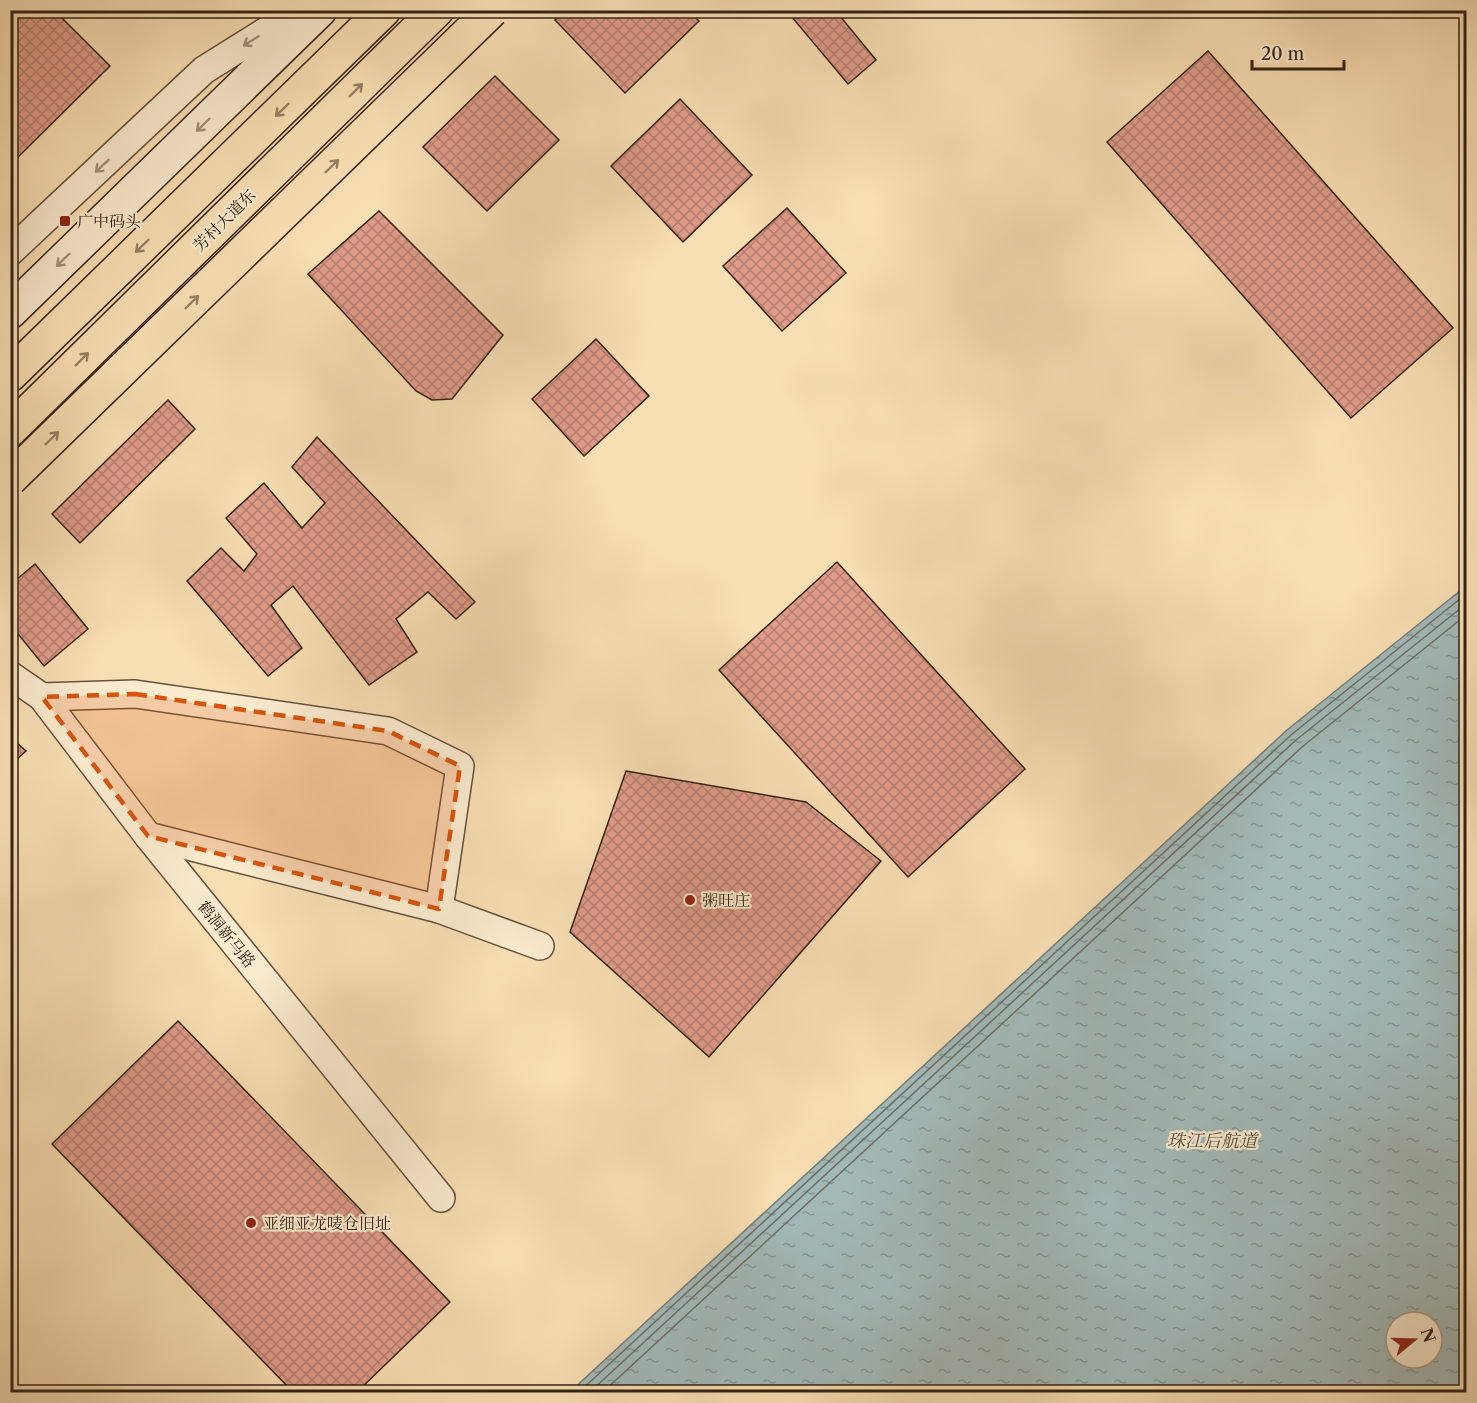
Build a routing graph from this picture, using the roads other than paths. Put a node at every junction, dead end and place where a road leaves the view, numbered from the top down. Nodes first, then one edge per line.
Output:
1 (300, 10) edge
2 (320, 10) edge
3 (384, 10) edge
4 (437, 10) edge
5 (492, 10) edge
6 (10, 252) edge
7 (10, 312) edge
8 (10, 375) edge
9 (10, 430) edge
10 (10, 479) edge
11 (10, 675) edge
12 (42, 697) junction
13 (148, 836) junction
14 (439, 909) junction
15 (540, 946) dead end
16 (441, 1198) dead end

1 -> 6 street
2 -> 7 street
3 -> 8 highway
9 -> 4 highway, 芳村大道东
10 -> 5 highway, bridge
11 - 12 street, 鹤洞新马路
12 - 13 street, 鹤洞新马路
12 - 14 street
13 - 14 street
13 - 16 street, 鹤洞新马路
14 - 15 street

